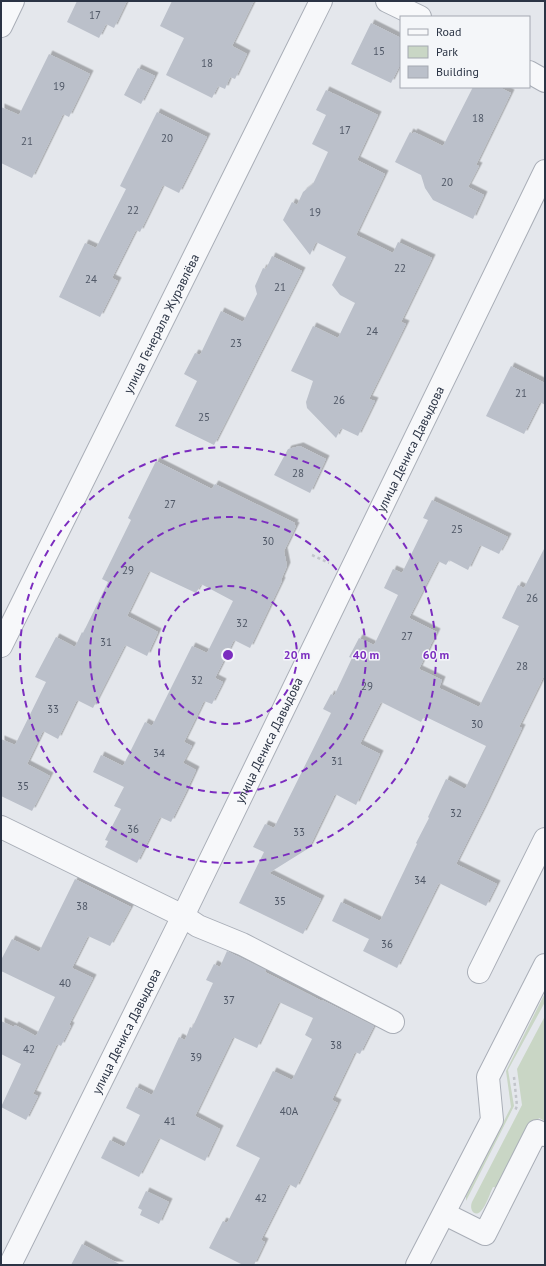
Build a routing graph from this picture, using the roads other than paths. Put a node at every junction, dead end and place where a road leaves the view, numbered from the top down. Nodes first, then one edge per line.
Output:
1 (14, 1) edge
2 (321, 1) edge
3 (387, 1) edge
4 (418, 16) edge
5 (1, 26) edge
6 (530, 73) edge
7 (545, 81) edge
8 (545, 171) edge
9 (1, 646) edge
10 (1, 827) edge
11 (545, 839) edge
12 (183, 916) junction
13 (545, 965) edge
14 (479, 972) dead end
15 (393, 1022) dead end
16 (545, 1135) edge
17 (445, 1214) junction
18 (10, 1265) edge
19 (417, 1265) edge

1 - 5 street
2 - 9 street, улица Генерала Журавлёва
3 - 4 street
6 - 7 street
8 - 12 street, улица Дениса Давыдова
10 - 12 street
11 - 14 street
12 - 15 street
12 - 18 street, улица Дениса Давыдова
13 - 17 street
16 - 17 street
17 - 19 street

